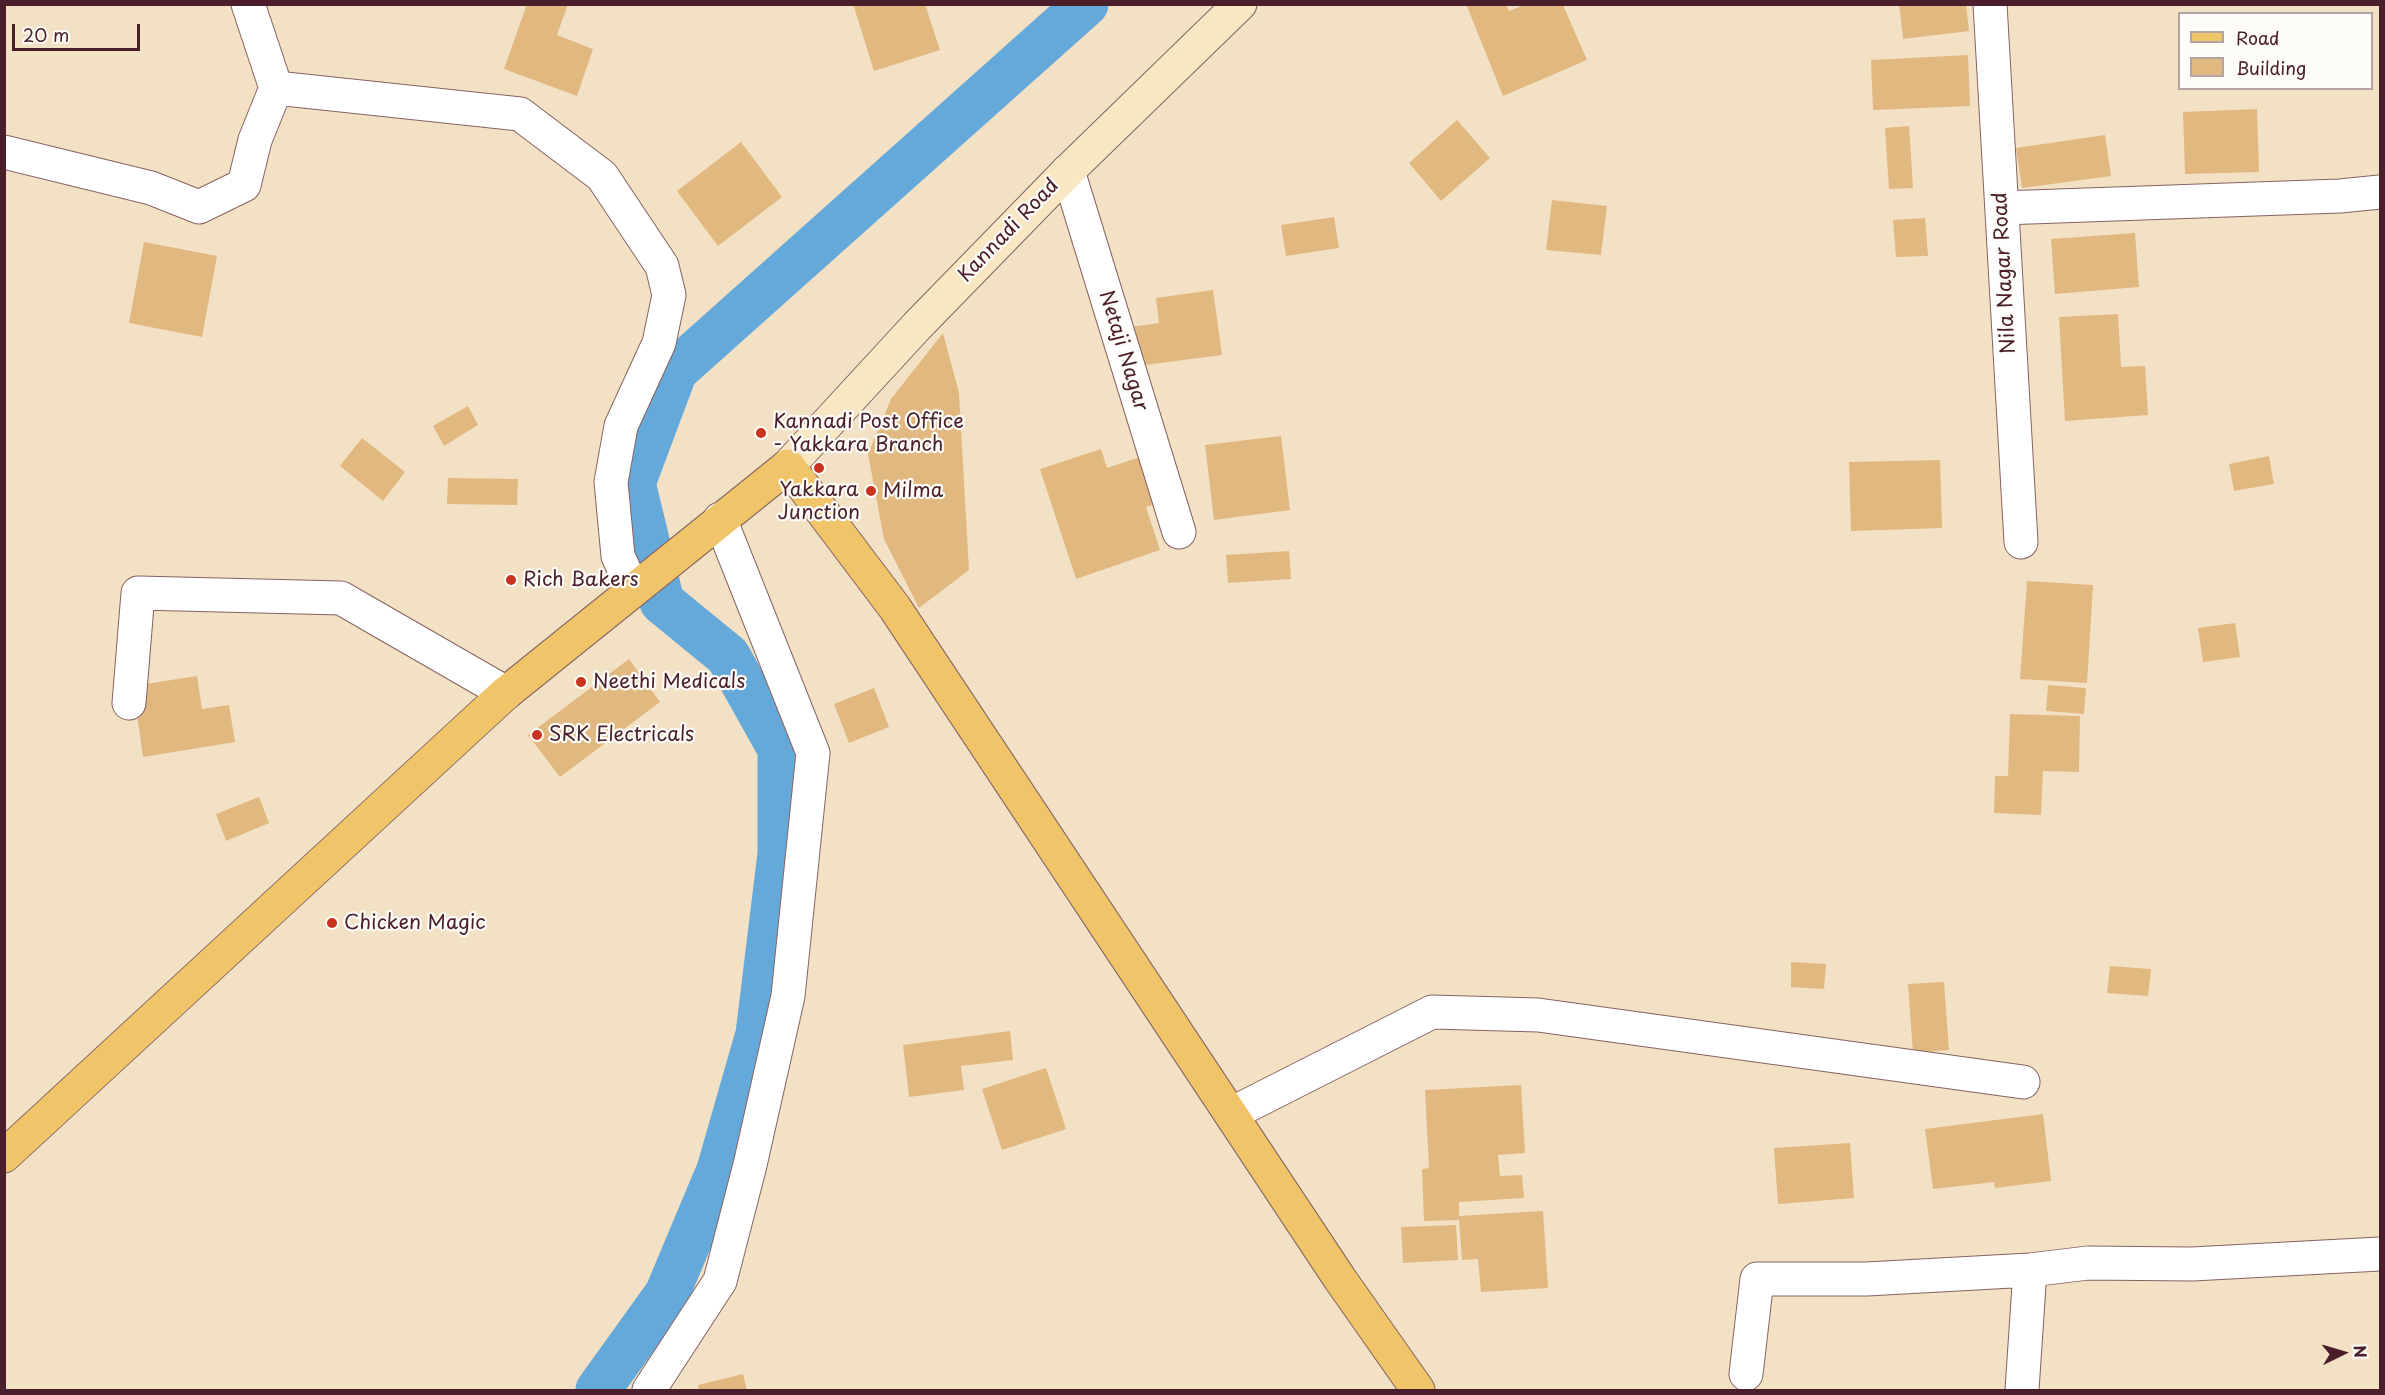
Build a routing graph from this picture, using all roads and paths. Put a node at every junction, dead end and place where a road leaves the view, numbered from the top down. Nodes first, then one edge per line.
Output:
1 (248, 4) edge
2 (1240, 4) edge
3 (1990, 4) edge
4 (276, 88) junction
5 (4, 153) edge
6 (1068, 171) junction
7 (2380, 192) edge
8 (2002, 208) junction
9 (788, 466) junction
10 (719, 520) junction
11 (1179, 532) dead end
12 (2021, 542) dead end
13 (635, 588) junction
14 (506, 693) junction
15 (129, 703) dead end
16 (2023, 1082) dead end
17 (1231, 1114) junction
18 (4, 1156) edge
19 (2380, 1254) edge
20 (2030, 1270) junction
21 (1746, 1374) dead end
22 (650, 1390) edge
23 (1418, 1390) edge
24 (2022, 1390) edge

1 - 4 street
2 - 6 street, Kannadi Road
3 - 8 street, Nila Nagar Road
4 - 5 street
4 - 13 street
6 - 9 street, Kannadi Road
6 - 11 street, Netaji Nagar
7 - 8 street
8 - 12 street, Nila Nagar Road
9 - 10 main road
9 - 17 main road
10 - 13 main road
10 - 22 street
13 - 14 main road
14 - 15 street
14 - 18 main road
16 - 17 street
17 - 23 main road
19 - 20 street
20 - 21 street
20 - 24 street

